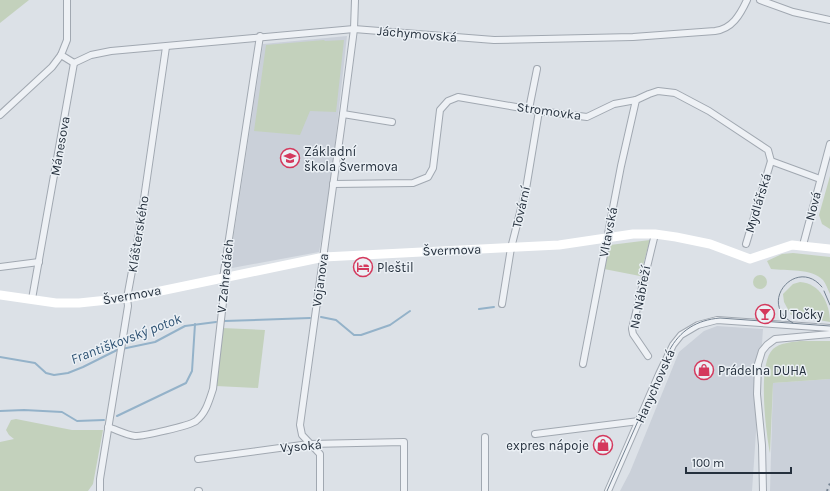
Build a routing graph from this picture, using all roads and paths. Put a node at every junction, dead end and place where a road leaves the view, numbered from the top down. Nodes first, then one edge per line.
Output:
1 (67, 0) edge
2 (355, 0) edge
3 (747, 0) edge
4 (760, 0) edge
5 (830, 20) edge
6 (354, 28) junction
7 (260, 36) junction
8 (166, 47) junction
9 (61, 55) junction
10 (74, 63) junction
11 (538, 69) dead end
12 (636, 100) junction
13 (530, 109) junction
14 (538, 111) junction
15 (0, 114) edge
16 (344, 114) junction
17 (392, 122) dead end
18 (830, 144) edge
19 (771, 161) junction
20 (820, 179) junction
21 (333, 184) junction
22 (655, 234) junction
23 (607, 238) junction
24 (746, 244) dead end
25 (803, 245) junction
26 (511, 248) junction
27 (830, 249) edge
28 (324, 257) junction
29 (39, 262) junction
30 (0, 267) edge
31 (223, 278) junction
32 (0, 295) edge
33 (128, 298) junction
34 (32, 299) junction
35 (502, 304) dead end
36 (830, 328) edge
37 (830, 334) edge
38 (648, 356) dead end
39 (583, 364) dead end
40 (639, 421) junction
41 (108, 427) junction
42 (535, 434) dead end
43 (485, 437) dead end
44 (309, 444) junction
45 (198, 459) dead end
46 (100, 491) edge
47 (320, 491) edge
48 (404, 491) edge
49 (485, 491) edge
50 (608, 491) edge
51 (763, 491) edge

1 - 9 street
2 - 6 street, Vojanova
3 - 6 street, Jáchymovská
4 - 5 street
6 - 7 street, Jáchymovská
6 - 16 street, Vojanova
7 - 8 street, Jáchymovská
7 - 31 street, V Zahradách
8 - 10 street, Jáchymovská
8 - 33 street, Klášterského
9 - 10 street
9 - 15 street
10 - 29 street, Mánesova
11 - 13 street
12 - 14 street, Stromovka
12 - 19 street, Stromovka
12 - 23 street, Vltavská
13 - 14 street, Stromovka
13 - 21 street, Stromovka
14 - 26 street, Tovární
16 - 17 street
16 - 21 street, Vojanova
18 - 20 street, Nová
19 - 20 street
19 - 24 street, Mydlářská
20 - 25 street, Nová
21 - 28 street, Vojanova
22 - 23 street, Švermova
22 - 25 street, Švermova
22 - 38 street, Na Nábřeží
23 - 26 street, Švermova
23 - 39 street, Vltavská
25 - 27 street, Švermova
26 - 28 street, Švermova
26 - 35 street, Tovární
28 - 31 street, Švermova
28 - 44 street, Vojanova
29 - 30 street
29 - 34 street, Mánesova
31 - 33 street, Švermova
31 - 41 street, V Zahradách
32 - 34 street, Švermova
33 - 34 street, Švermova
33 - 41 street, Klášterského
36 - 40 street, Hanychovská
37 - 51 street
40 - 42 street
40 - 50 street, Hanychovská
41 - 46 street, Klášterského
43 - 49 street
44 - 45 street, Vysoká
44 - 47 street, Vojanova
44 - 48 street, Vysoká

